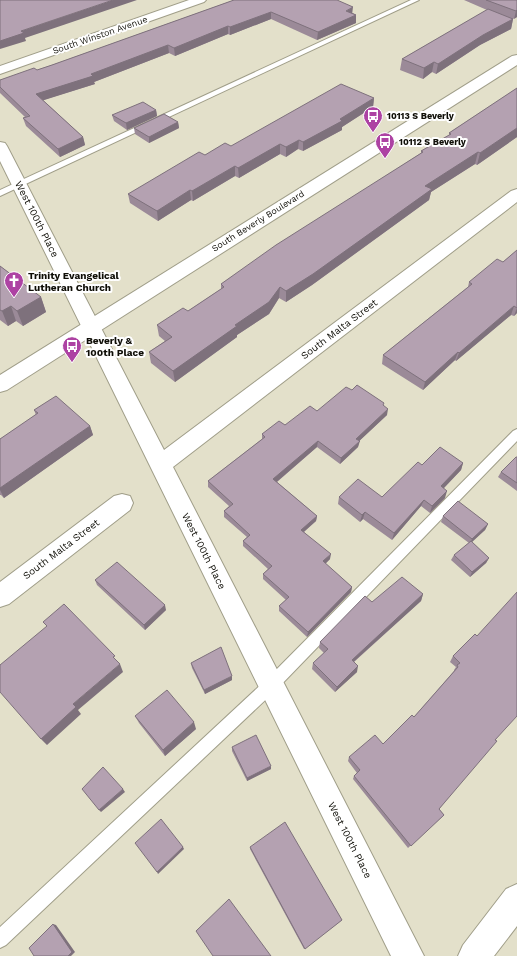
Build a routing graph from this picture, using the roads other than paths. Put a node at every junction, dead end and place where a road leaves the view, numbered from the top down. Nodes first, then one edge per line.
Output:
1 (200, 0) edge
2 (416, 0) edge
3 (517, 59) edge
4 (0, 70) edge
5 (0, 146) edge
6 (19, 183) junction
7 (0, 193) edge
8 (517, 194) edge
9 (91, 327) junction
10 (0, 385) edge
11 (517, 434) edge
12 (161, 464) junction
13 (122, 503) dead end
14 (0, 596) edge
15 (272, 684) junction
16 (517, 900) edge
17 (0, 939) edge
18 (408, 956) edge
19 (474, 956) edge

1 - 4 street, South Winston Avenue
2 - 6 lane
3 - 9 street, South Beverly Boulevard
5 - 6 street, West 100th Place
6 - 7 lane
6 - 9 street, West 100th Place
8 - 12 street, South Malta Street
9 - 10 street, South Beverly Boulevard
9 - 12 street, West 100th Place
11 - 15 lane
12 - 15 street, West 100th Place
13 - 14 street, South Malta Street
15 - 17 lane
15 - 18 street, West 100th Place
16 - 19 street

